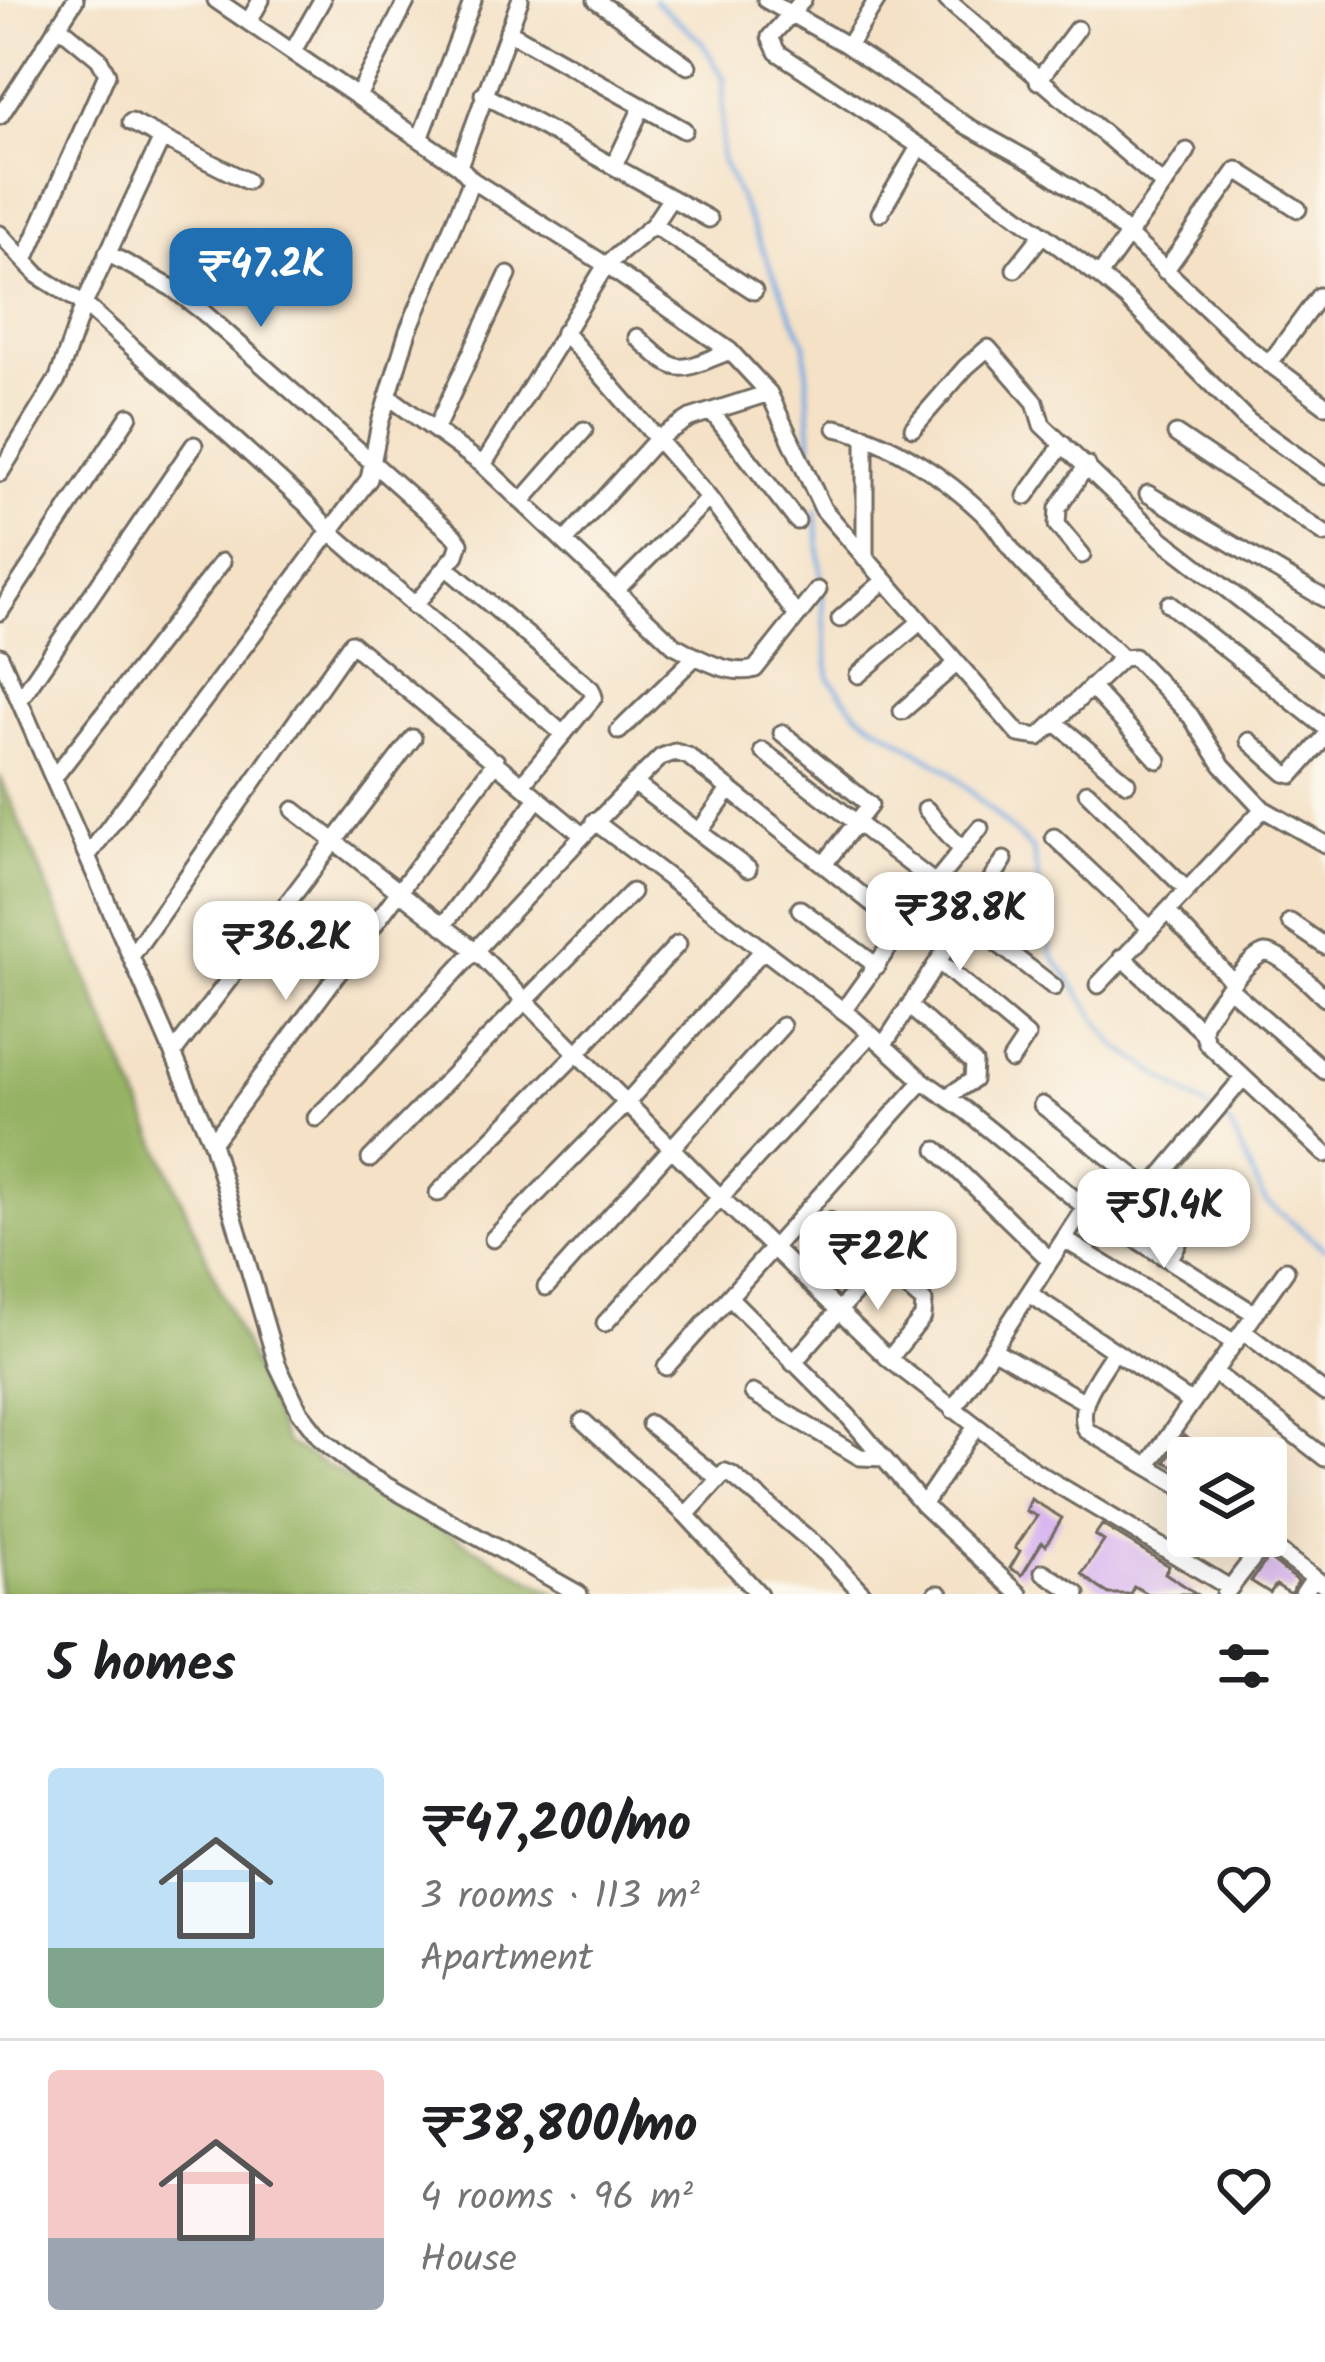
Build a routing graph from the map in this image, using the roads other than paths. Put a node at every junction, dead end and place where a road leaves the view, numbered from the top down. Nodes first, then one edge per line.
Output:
1 (75, 0) edge
2 (216, 0) edge
3 (261, 0) edge
4 (322, 0) edge
5 (407, 0) edge
6 (473, 0) edge
7 (520, 0) edge
8 (596, 0) edge
9 (766, 0) edge
10 (877, 0) edge
11 (947, 0) edge
12 (797, 6) edge
13 (249, 21) junction
14 (58, 26) junction
15 (1077, 29) dead end
16 (508, 31) junction
17 (848, 46) junction
18 (293, 51) junction
19 (688, 66) dead end
20 (1038, 81) junction
21 (483, 94) junction
22 (358, 96) junction
23 (642, 107) junction
24 (0, 116) edge
25 (131, 122) dead end
26 (684, 130) dead end
27 (162, 138) junction
28 (420, 139) junction
29 (919, 146) junction
30 (1187, 151) dead end
31 (459, 166) junction
32 (614, 166) junction
33 (472, 180) junction
34 (248, 182) dead end
35 (1164, 185) junction
36 (671, 198) junction
37 (1298, 209) dead end
38 (880, 213) dead end
39 (709, 219) dead end
40 (652, 225) junction
41 (0, 234) edge
42 (1042, 235) junction
43 (1130, 236) junction
44 (107, 254) junction
45 (25, 260) junction
46 (606, 265) junction
47 (1016, 269) dead end
48 (1165, 271) junction
49 (508, 274) dead end
50 (1099, 276) junction
51 (754, 291) dead end
52 (1319, 296) dead end
53 (84, 304) junction
54 (564, 332) junction
55 (637, 337) dead end
56 (730, 351) junction
57 (1269, 364) junction
58 (770, 393) junction
59 (388, 395) junction
60 (1322, 397) edge
61 (712, 412) junction
62 (129, 416) dead end
63 (836, 428) dead end
64 (913, 428) dead end
65 (435, 430) junction
66 (584, 430) dead end
67 (1176, 434) dead end
68 (866, 436) junction
69 (657, 439) junction
70 (1064, 444) junction
71 (194, 445) dead end
72 (483, 465) junction
73 (1088, 465) junction
74 (374, 466) junction
75 (0, 472) edge
76 (1325, 476) edge
77 (1148, 494) dead end
78 (1026, 496) dead end
79 (709, 499) junction
80 (523, 500) junction
81 (797, 521) dead end
82 (332, 532) junction
83 (1325, 535) edge
84 (566, 540) junction
85 (1082, 555) dead end
86 (865, 559) junction
87 (222, 562) dead end
88 (446, 567) junction
89 (884, 580) junction
90 (616, 590) junction
91 (818, 590) dead end
92 (1325, 599) edge
93 (1169, 604) dead end
94 (415, 606) junction
95 (0, 611) edge
96 (797, 616) junction
97 (840, 619) dead end
98 (920, 622) junction
99 (0, 656) edge
100 (695, 657) junction
101 (1122, 658) junction
102 (957, 663) junction
103 (1325, 665) edge
104 (858, 676) dead end
105 (1090, 687) junction
106 (21, 698) junction
107 (902, 711) dead end
108 (1055, 722) junction
109 (1325, 727) edge
110 (619, 731) dead end
111 (782, 733) dead end
112 (563, 734) junction
113 (1325, 737) edge
114 (413, 738) dead end
115 (1250, 741) dead end
116 (763, 751) dead end
117 (1158, 760) dead end
118 (496, 761) junction
119 (55, 776) junction
120 (634, 783) junction
121 (1127, 783) dead end
122 (522, 784) junction
123 (730, 789) junction
124 (1087, 792) dead end
125 (538, 798) junction
126 (926, 809) dead end
127 (1263, 809) junction
128 (294, 810) dead end
129 (594, 821) junction
130 (855, 824) junction
131 (980, 828) dead end
132 (699, 832) junction
133 (581, 834) junction
134 (1054, 837) dead end
135 (335, 839) junction
136 (1325, 844) edge
137 (962, 850) junction
138 (88, 854) junction
139 (1004, 860) dead end
140 (825, 863) junction
141 (748, 869) dead end
142 (935, 883) junction
143 (1187, 890) junction
144 (632, 892) dead end
145 (400, 894) junction
146 (800, 909) dead end
147 (1167, 911) junction
148 (966, 919) junction
149 (1290, 922) dead end
150 (443, 926) junction
151 (1149, 927) junction
152 (904, 929) junction
153 (678, 944) dead end
154 (1325, 946) edge
155 (763, 950) junction
156 (476, 951) junction
157 (132, 955) junction
158 (1122, 957) junction
159 (938, 961) junction
160 (877, 966) junction
161 (1098, 985) dead end
162 (1231, 985) junction
163 (1054, 987) dead end
164 (1323, 991) edge
165 (526, 1001) junction
166 (909, 1006) junction
167 (843, 1011) junction
168 (782, 1026) dead end
169 (1203, 1032) junction
170 (876, 1041) junction
171 (174, 1052) junction
172 (578, 1053) junction
173 (1011, 1060) dead end
174 (1325, 1071) edge
175 (1243, 1078) junction
176 (923, 1081) junction
177 (946, 1097) junction
178 (627, 1102) junction
179 (1042, 1105) dead end
180 (316, 1118) dead end
181 (212, 1143) junction
182 (673, 1149) junction
183 (937, 1150) dead end
184 (1325, 1154) edge
185 (370, 1159) dead end
186 (438, 1193) dead end
187 (1146, 1194) junction
188 (721, 1198) junction
189 (1085, 1207) junction
190 (830, 1221) dead end
191 (1118, 1228) junction
192 (907, 1233) dead end
193 (493, 1239) dead end
194 (1065, 1240) junction
195 (774, 1248) junction
196 (1050, 1260) junction
197 (1169, 1260) junction
198 (881, 1264) junction
199 (1286, 1270) dead end
200 (546, 1287) dead end
201 (1030, 1294) junction
202 (730, 1298) junction
203 (840, 1312) junction
204 (1255, 1314) junction
205 (605, 1323) dead end
206 (1239, 1336) junction
207 (994, 1350) junction
208 (1114, 1352) junction
209 (889, 1359) junction
210 (793, 1364) junction
211 (666, 1367) dead end
212 (1214, 1372) junction
213 (753, 1393) dead end
214 (1325, 1394) edge
215 (1085, 1402) junction
216 (1192, 1403) junction
217 (952, 1410) junction
218 (583, 1421) dead end
219 (650, 1424) dead end
220 (975, 1428) junction
221 (884, 1458) junction
222 (1325, 1459) edge
223 (1148, 1465) junction
224 (1167, 1477) edge
225 (718, 1478) junction
226 (922, 1504) junction
227 (686, 1515) junction
228 (1250, 1557) edge
229 (1286, 1557) edge
230 (1043, 1572) dead end
231 (1320, 1582) edge
232 (1228, 1591) edge
233 (579, 1594) edge
234 (758, 1594) edge
235 (863, 1594) edge
236 (1019, 1594) edge
237 (1077, 1594) edge
238 (1303, 1594) edge

1 - 14 street
2 - 13 street
3 - 13 street
4 - 18 street
5 - 22 street
6 - 28 street
7 - 16 street
8 - 19 street
9 - 12 street
10 - 17 street
11 - 20 street
12 - 17 street
12 - 29 street
13 - 18 street
14 - 24 street
14 - 45 street
15 - 20 street
16 - 21 street
16 - 23 street
17 - 43 street
18 - 22 street
20 - 35 street
21 - 31 street
21 - 32 street
22 - 28 street
23 - 26 street
23 - 32 street
25 - 27 street
27 - 34 street
27 - 44 street
28 - 31 street
29 - 38 street
29 - 42 street
30 - 35 street
31 - 33 street
32 - 36 street
33 - 46 street
33 - 59 street
35 - 43 street
36 - 39 street
36 - 40 street
37 - 48 street
40 - 46 street
40 - 51 street
41 - 45 street
42 - 47 street
42 - 50 street
43 - 48 street
43 - 50 street
44 - 53 street
44 - 74 street
45 - 53 street
46 - 54 street
46 - 56 street
48 - 57 street
49 - 65 street
50 - 76 street
52 - 57 street
53 - 75 street
53 - 82 street
54 - 69 street
54 - 72 street
55 - 56 street
56 - 58 street
57 - 60 street
58 - 61 street
58 - 86 street
59 - 65 street
59 - 74 street
61 - 69 street
61 - 81 street
62 - 95 street
63 - 68 street
64 - 70 street
65 - 72 street
66 - 80 street
67 - 83 street
68 - 86 street
68 - 101 street
69 - 79 street
69 - 84 street
70 - 73 street
70 - 78 street
71 - 106 street
72 - 80 street
73 - 85 street
73 - 103 street
74 - 82 street
74 - 88 street
77 - 92 street
79 - 90 street
79 - 96 street
80 - 84 street
82 - 94 street
82 - 138 street
84 - 90 street
86 - 89 street
87 - 119 street
88 - 94 street
88 - 112 street
89 - 97 street
89 - 98 street
90 - 100 street
91 - 96 street
93 - 109 street
94 - 112 street
96 - 100 street
98 - 102 street
98 - 104 street
99 - 106 street
100 - 110 street
101 - 105 street
101 - 127 street
102 - 107 street
102 - 108 street
105 - 108 street
105 - 117 street
106 - 119 street
108 - 121 street
111 - 130 street
112 - 122 street
113 - 115 street
114 - 135 street
116 - 130 street
118 - 122 street
118 - 145 street
118 - 157 street
119 - 138 street
120 - 123 street
120 - 129 street
120 - 132 street
122 - 125 street
123 - 132 street
123 - 140 street
124 - 143 street
125 - 133 street
125 - 150 street
126 - 137 street
127 - 136 street
127 - 143 street
128 - 135 street
129 - 133 street
129 - 155 street
130 - 140 street
130 - 142 street
131 - 137 street
132 - 141 street
133 - 156 street
134 - 151 street
135 - 145 street
135 - 171 street
137 - 142 street
138 - 157 street
139 - 148 street
140 - 152 street
142 - 152 street
143 - 147 street
144 - 165 street
145 - 150 street
145 - 181 street
146 - 160 street
147 - 151 street
147 - 162 street
148 - 159 street
148 - 163 street
149 - 154 street
150 - 156 street
151 - 158 street
152 - 160 street
153 - 172 street
155 - 167 street
155 - 178 street
156 - 165 street
156 - 180 street
157 - 171 street
158 - 161 street
158 - 169 street
159 - 166 street
159 - 173 street
160 - 167 street
162 - 164 street
162 - 169 street
162 - 174 street
165 - 172 street
165 - 185 street
166 - 170 street
166 - 177 street
167 - 170 street
168 - 182 street
169 - 175 street
170 - 176 street
170 - 188 street
171 - 181 street
172 - 178 street
172 - 186 street
175 - 184 street
175 - 187 street
176 - 177 street
176 - 195 street
177 - 189 street
178 - 182 street
178 - 193 street
179 - 187 street
181 - 233 street
182 - 188 street
182 - 200 street
183 - 196 street
187 - 191 street
187 - 197 street
188 - 195 street
188 - 205 street
189 - 191 street
189 - 194 street
190 - 198 street
191 - 197 street
192 - 198 street
194 - 196 street
194 - 206 street
195 - 202 street
195 - 203 street
196 - 201 street
197 - 204 street
198 - 203 street
198 - 209 street
199 - 204 street
201 - 207 street
201 - 208 street
202 - 210 street
202 - 211 street
203 - 209 street
203 - 210 street
204 - 206 street
206 - 212 street
206 - 214 street
207 - 215 street
207 - 217 street
208 - 215 street
208 - 216 street
209 - 217 street
210 - 221 street
212 - 216 street
212 - 222 street
213 - 221 street
215 - 223 street
216 - 223 street
217 - 220 street
218 - 227 street
219 - 225 street
220 - 226 street
220 - 232 street
221 - 226 street
223 - 224 street
225 - 227 street
225 - 235 street
226 - 236 street
227 - 234 street
228 - 232 street
229 - 231 street
230 - 237 street
231 - 238 street

